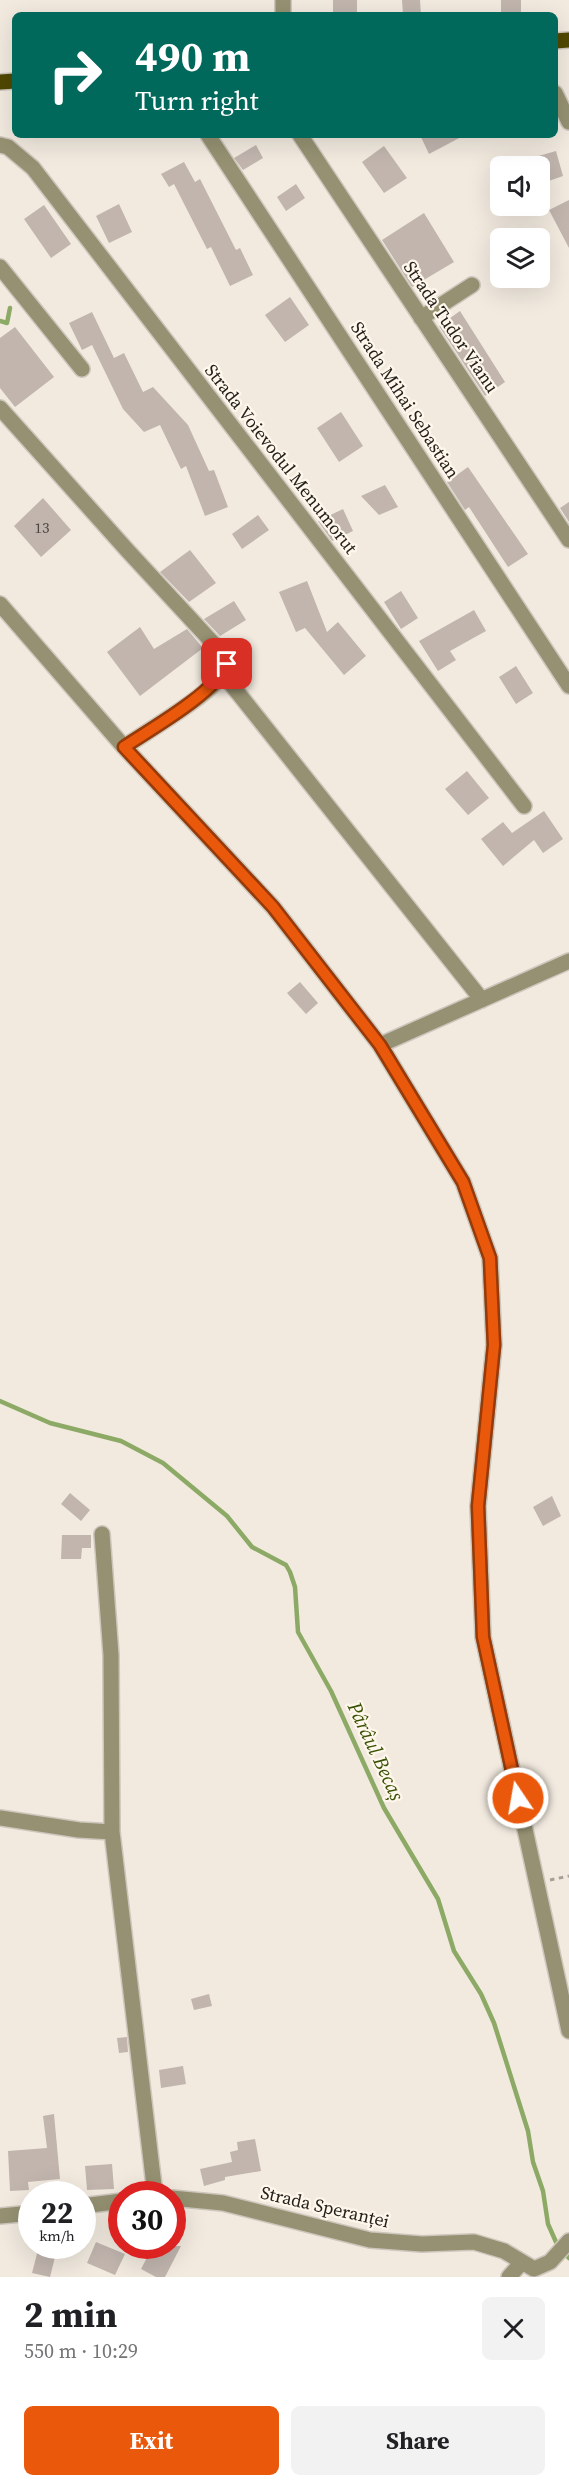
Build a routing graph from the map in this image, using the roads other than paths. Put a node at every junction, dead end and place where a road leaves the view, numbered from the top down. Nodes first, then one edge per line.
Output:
1 (558, 99) edge
2 (569, 122) edge
3 (210, 138) edge
4 (302, 138) edge
5 (0, 145) edge
6 (0, 267) edge
7 (472, 285) dead end
8 (421, 318) junction
9 (82, 369) dead end
10 (0, 408) edge
11 (569, 540) edge
12 (0, 604) edge
13 (223, 674) junction
14 (569, 686) edge
15 (124, 747) junction
16 (524, 806) dead end
17 (569, 962) edge
18 (482, 999) junction
19 (380, 1045) junction
20 (102, 1534) dead end
21 (0, 1818) edge
22 (112, 1832) junction
23 (569, 2031) edge
24 (153, 2181) edge
25 (186, 2199) edge
26 (18, 2214) edge
27 (0, 2216) edge
28 (569, 2241) edge
29 (528, 2265) junction
30 (509, 2277) edge

1 - 2 street
3 - 14 street, Strada Mihai Sebastian
4 - 8 street, Strada Tudor Vianu
5 - 16 street, Strada Voievodul Menumorut
6 - 9 street
7 - 8 street
8 - 11 street, Strada Tudor Vianu
10 - 13 street
12 - 15 street
13 - 15 street
13 - 18 street
15 - 19 street
17 - 18 street
18 - 19 street
19 - 23 street
20 - 22 street
21 - 22 street
22 - 24 street
25 - 29 street, Strada Speranței
26 - 27 street
28 - 29 street
29 - 30 street

